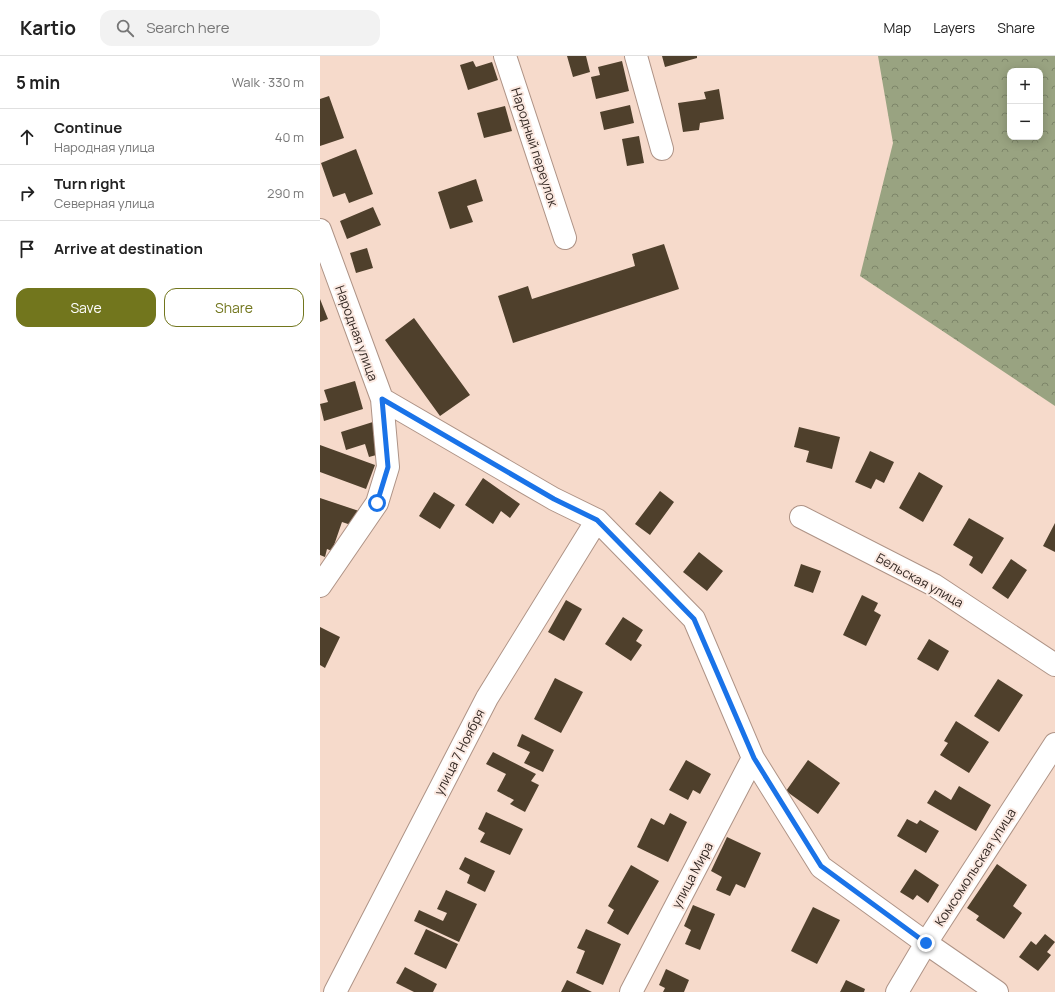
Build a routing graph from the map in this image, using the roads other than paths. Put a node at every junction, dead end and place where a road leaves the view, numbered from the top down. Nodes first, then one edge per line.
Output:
1 (505, 56) edge
2 (636, 56) edge
3 (662, 149) dead end
4 (320, 230) edge
5 (565, 238) dead end
6 (382, 399) junction
7 (801, 517) dead end
8 (597, 520) junction
9 (320, 586) edge
10 (1055, 665) edge
11 (1055, 744) edge
12 (754, 758) junction
13 (926, 943) junction
14 (335, 992) edge
15 (631, 992) edge
16 (897, 992) edge
17 (997, 992) edge

1 - 5 street, Народный переулок
2 - 3 street
4 - 6 street, Народная улица
6 - 8 street
6 - 9 street, Народная улица
7 - 10 street, Бельская улица
8 - 12 street
8 - 14 street, улица 7 Ноября
11 - 13 street, Комсомольская улица
12 - 13 street
12 - 15 street, улица Мира
13 - 16 street, Комсомольская улица
13 - 17 street

